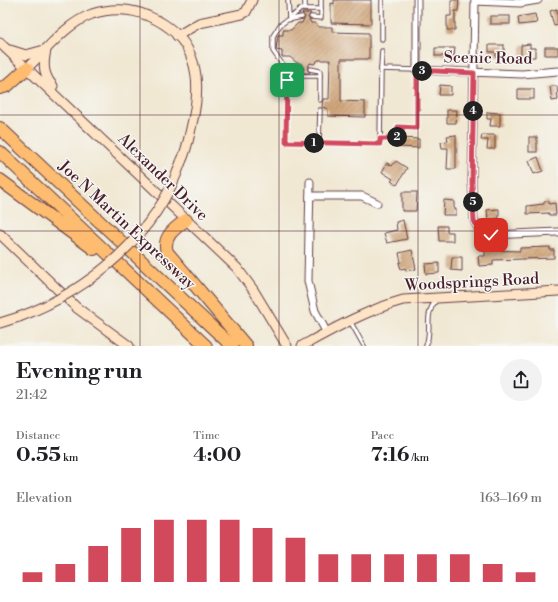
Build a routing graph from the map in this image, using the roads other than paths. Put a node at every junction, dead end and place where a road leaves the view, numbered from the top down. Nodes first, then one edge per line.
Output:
1 (252, 0) edge
2 (288, 0) edge
3 (305, 0) edge
4 (322, 0) edge
5 (382, 0) edge
6 (417, 0) edge
7 (538, 0) edge
8 (475, 1) edge
9 (305, 9) junction
10 (321, 9) junction
11 (302, 17) dead end
12 (311, 17) dead end
13 (289, 19) junction
14 (177, 36) junction
15 (382, 39) dead end
16 (2, 45) edge
17 (47, 49) junction
18 (382, 51) dead end
19 (27, 68) junction
20 (301, 68) dead end
21 (310, 69) dead end
22 (381, 69) junction
23 (417, 70) junction
24 (287, 71) junction
25 (558, 71) edge
26 (474, 73) junction
27 (287, 76) junction
28 (320, 76) junction
29 (0, 88) edge
30 (320, 100) dead end
31 (320, 110) dead end
32 (78, 116) junction
33 (0, 128) edge
34 (380, 139) junction
35 (319, 143) junction
36 (0, 152) edge
37 (0, 180) edge
38 (310, 182) dead end
39 (310, 196) junction
40 (377, 203) dead end
41 (186, 220) junction
42 (558, 232) edge
43 (0, 234) edge
44 (134, 278) junction
45 (558, 292) edge
46 (425, 297) junction
47 (438, 297) junction
48 (429, 309) junction
49 (349, 320) junction
50 (0, 322) edge
51 (327, 333) junction
52 (129, 346) edge
53 (206, 346) edge
54 (232, 346) edge
55 (246, 346) edge
56 (287, 346) edge
57 (302, 346) edge
58 (364, 346) edge
59 (426, 346) edge

1 - 14 street
2 - 13 lane
3 - 9 lane
4 - 10 lane
5 - 15 lane
6 - 23 street
7 - 8 street
8 - 26 street
9 - 10 lane
9 - 13 lane
10 - 12 lane
11 - 13 lane
13 - 24 lane
14 - 17 street
14 - 50 street, bridge
16 - 17 street
16 - 19 street, Alexander Drive
17 - 19 street
17 - 32 street
18 - 22 lane
19 - 29 highway
19 - 32 street, Alexander Drive
20 - 24 lane
21 - 28 lane
22 - 23 lane
22 - 34 lane
23 - 26 street, Scenic Road
23 - 34 lane
24 - 27 lane
25 - 26 street, Scenic Road
26 - 42 street
27 - 28 lane
27 - 35 lane
28 - 30 lane
31 - 35 lane
32 - 41 street, Alexander Drive
33 - 54 highway, Joe N Martin Expressway
34 - 35 lane
36 - 44 highway, Joe N Martin Expressway
37 - 44 highway
38 - 39 street
39 - 40 street
39 - 51 street
41 - 55 highway
41 - 56 street, Alexander Drive
43 - 52 street
44 - 53 highway, Joe N Martin Expressway
45 - 47 street, Woodsprings Road
46 - 47 street, Woodsprings Road
46 - 48 lane
46 - 49 street, Woodsprings Road
47 - 48 lane
48 - 59 lane
49 - 51 street, Woodsprings Road
49 - 58 lane
51 - 57 street, Woodsprings Road

